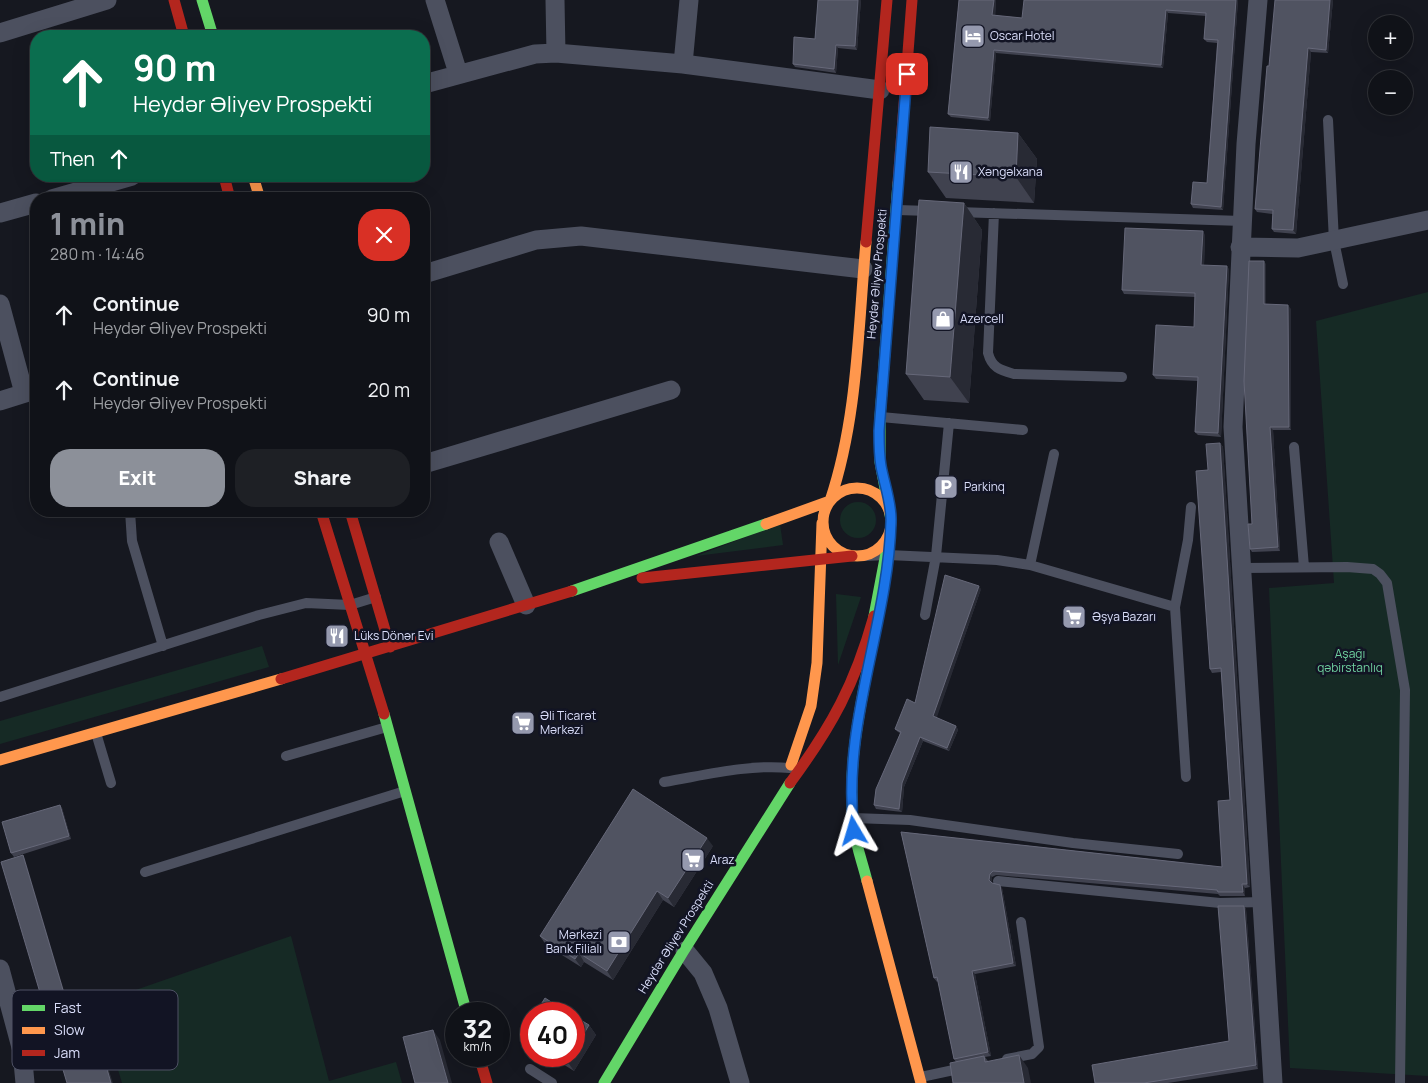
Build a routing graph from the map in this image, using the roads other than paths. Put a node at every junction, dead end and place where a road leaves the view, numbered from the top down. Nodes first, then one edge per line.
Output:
1 (107, 0) edge
2 (174, 0) edge
3 (202, 0) edge
4 (435, 0) edge
5 (554, 0) edge
6 (690, 0) edge
7 (887, 0) edge
8 (912, 0) edge
9 (1258, 0) edge
10 (182, 30) edge
11 (211, 30) edge
12 (0, 33) edge
13 (556, 53) junction
14 (683, 64) junction
15 (458, 73) junction
16 (430, 82) edge
17 (880, 90) junction
18 (1328, 120) dead end
19 (111, 182) edge
20 (76, 192) edge
21 (30, 205) edge
22 (896, 210) junction
23 (0, 213) edge
24 (994, 213) junction
25 (1428, 220) edge
26 (1242, 221) junction
27 (1334, 242) junction
28 (1240, 247) junction
29 (863, 269) junction
30 (430, 272) edge
31 (1342, 284) dead end
32 (0, 304) edge
33 (1122, 377) dead end
34 (670, 390) dead end
35 (30, 392) edge
36 (0, 401) edge
37 (880, 417) junction
38 (949, 423) junction
39 (1023, 430) dead end
40 (1294, 447) dead end
41 (1054, 454) dead end
42 (430, 462) edge
43 (830, 500) junction
44 (1190, 507) dead end
45 (130, 517) edge
46 (323, 517) edge
47 (352, 517) edge
48 (892, 520) junction
49 (822, 523) junction
50 (890, 532) junction
51 (498, 542) dead end
52 (888, 554) junction
53 (852, 556) junction
54 (864, 556) junction
55 (936, 556) junction
56 (821, 559) junction
57 (1030, 565) junction
58 (1304, 567) junction
59 (1243, 568) junction
60 (595, 584) junction
61 (882, 593) junction
62 (376, 597) junction
63 (350, 605) junction
64 (526, 605) junction
65 (1175, 607) junction
66 (925, 615) dead end
67 (163, 646) junction
68 (390, 648) junction
69 (363, 655) junction
70 (0, 697) edge
71 (387, 727) junction
72 (96, 732) junction
73 (286, 756) dead end
74 (0, 760) edge
75 (790, 768) junction
76 (1186, 777) dead end
77 (664, 782) dead end
78 (111, 783) dead end
79 (405, 791) junction
80 (773, 807) junction
81 (852, 818) junction
82 (1178, 854) dead end
83 (145, 872) dead end
84 (998, 881) dead end
85 (1263, 902) junction
86 (1021, 922) dead end
87 (684, 951) junction
88 (0, 969) edge
89 (464, 1002) edge
90 (12, 1014) edge
91 (995, 1062) edge
92 (976, 1066) edge
93 (482, 1067) edge
94 (530, 1069) dead end
95 (24, 1070) edge
96 (921, 1080) edge
97 (25, 1083) edge
98 (487, 1083) edge
99 (552, 1083) edge
100 (604, 1083) edge
101 (740, 1083) edge
102 (1273, 1083) edge
103 (1400, 1083) edge

1 - 12 street
2 - 10 main road
3 - 11 main road
4 - 15 street
5 - 13 street
6 - 14 street
7 - 17 main road, Heydər Əliyev Prospekti
8 - 22 main road, Heydər Əliyev Prospekti
9 - 26 street
13 - 14 street
13 - 15 street
14 - 17 street
15 - 16 street
17 - 29 main road, Heydər Əliyev Prospekti
18 - 27 lane
19 - 20 street
21 - 23 street
22 - 24 lane
22 - 37 main road, Heydər Əliyev Prospekti
24 - 26 lane
24 - 33 lane
25 - 27 street
26 - 28 street
27 - 28 street
27 - 31 lane
28 - 59 street
29 - 30 street
29 - 43 main road, Heydər Əliyev Prospekti
32 - 35 street
34 - 42 street
35 - 36 street
37 - 38 lane
37 - 48 main road, Heydər Əliyev Prospekti
38 - 39 lane
38 - 55 lane
40 - 58 lane
41 - 57 lane
43 - 48 main road
43 - 49 main road
43 - 60 main road
44 - 65 lane
45 - 67 lane
46 - 63 main road
47 - 62 main road
48 - 50 main road
49 - 53 main road
49 - 56 main road, Heydər Əliyev Prospekti
50 - 52 main road, Heydər Əliyev Prospekti
50 - 54 main road
51 - 64 street
52 - 54 lane
52 - 55 lane
52 - 61 main road, Heydər Əliyev Prospekti
53 - 54 main road
53 - 56 main road
55 - 57 lane
55 - 66 lane
56 - 60 main road
56 - 75 main road, Heydər Əliyev Prospekti
57 - 65 lane
58 - 59 lane
58 - 103 lane
59 - 85 street
60 - 64 main road
61 - 80 main road, Heydər Əliyev Prospekti
61 - 81 main road
62 - 63 lane
62 - 68 main road
63 - 67 lane
63 - 69 main road
64 - 68 main road
65 - 76 lane
67 - 70 lane
68 - 69 main road
69 - 71 main road
69 - 72 main road
71 - 73 lane
71 - 79 main road
72 - 74 main road
72 - 78 lane
75 - 77 lane
75 - 80 main road, Heydər Əliyev Prospekti
79 - 83 lane
79 - 89 main road
80 - 87 main road, Heydər Əliyev Prospekti
81 - 82 lane
81 - 96 main road
84 - 85 lane
85 - 102 street
86 - 91 lane
87 - 100 main road, Heydər Əliyev Prospekti
87 - 101 street
88 - 90 street
92 - 96 lane
93 - 98 main road
94 - 99 lane
95 - 97 street

